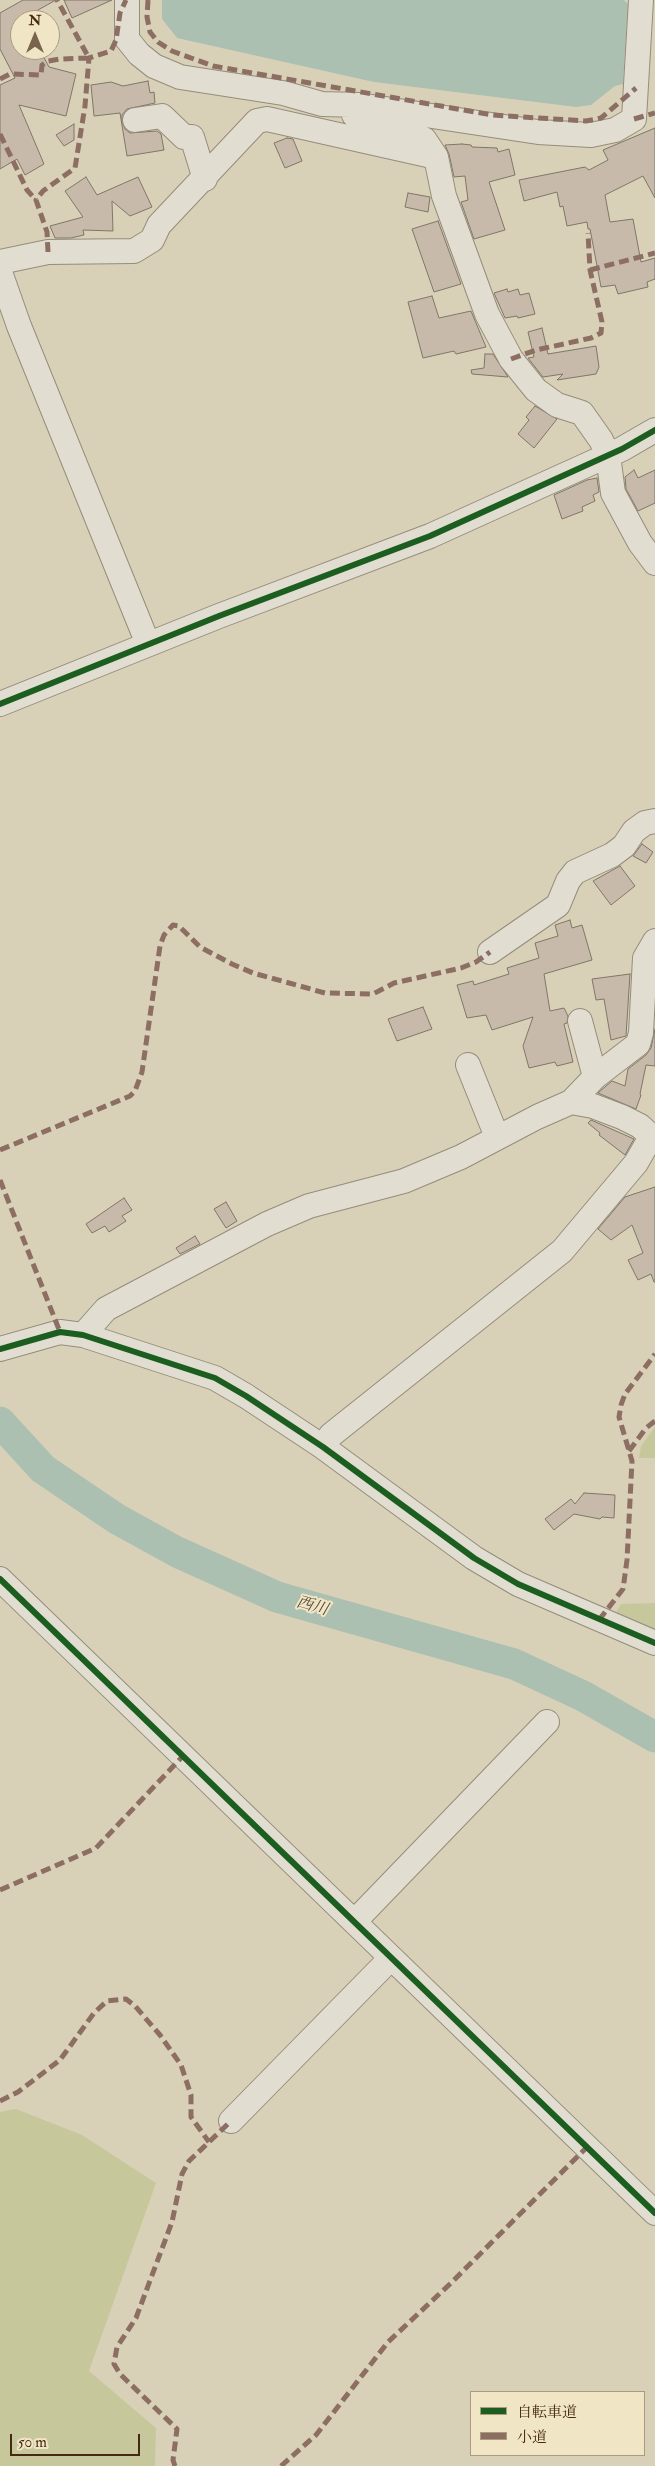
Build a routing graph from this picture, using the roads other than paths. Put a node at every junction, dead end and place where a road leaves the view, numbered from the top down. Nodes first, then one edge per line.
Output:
1 (127, 0) edge
2 (641, 0) edge
3 (336, 105) junction
4 (135, 120) dead end
5 (436, 157) junction
6 (204, 179) junction
7 (0, 262) edge
8 (0, 272) edge
9 (655, 430) edge
10 (608, 455) junction
11 (655, 563) edge
12 (148, 644) junction
13 (0, 704) edge
14 (655, 821) edge
15 (655, 941) edge
16 (490, 952) dead end
17 (580, 1021) dead end
18 (468, 1065) dead end
19 (595, 1077) junction
20 (571, 1102) junction
21 (650, 1129) edge
22 (498, 1137) junction
23 (83, 1335) junction
24 (0, 1349) edge
25 (323, 1447) junction
26 (0, 1579) edge
27 (655, 1643) edge
28 (546, 1722) dead end
29 (355, 1921) junction
30 (391, 1958) junction
31 (231, 2121) dead end
32 (655, 2213) edge

1 - 3 street
2 - 3 street
3 - 5 street
4 - 6 street
5 - 6 street
5 - 10 street
6 - 7 street
8 - 12 street
9 - 10 street
10 - 11 street
10 - 12 street
12 - 13 street
14 - 16 street
15 - 19 street
17 - 19 street
18 - 22 street
19 - 20 street
20 - 21 street
20 - 22 street
21 - 25 street
22 - 23 street
23 - 24 street
23 - 25 street
25 - 27 street
26 - 29 street
28 - 29 street
29 - 30 street
30 - 31 street
30 - 32 street

